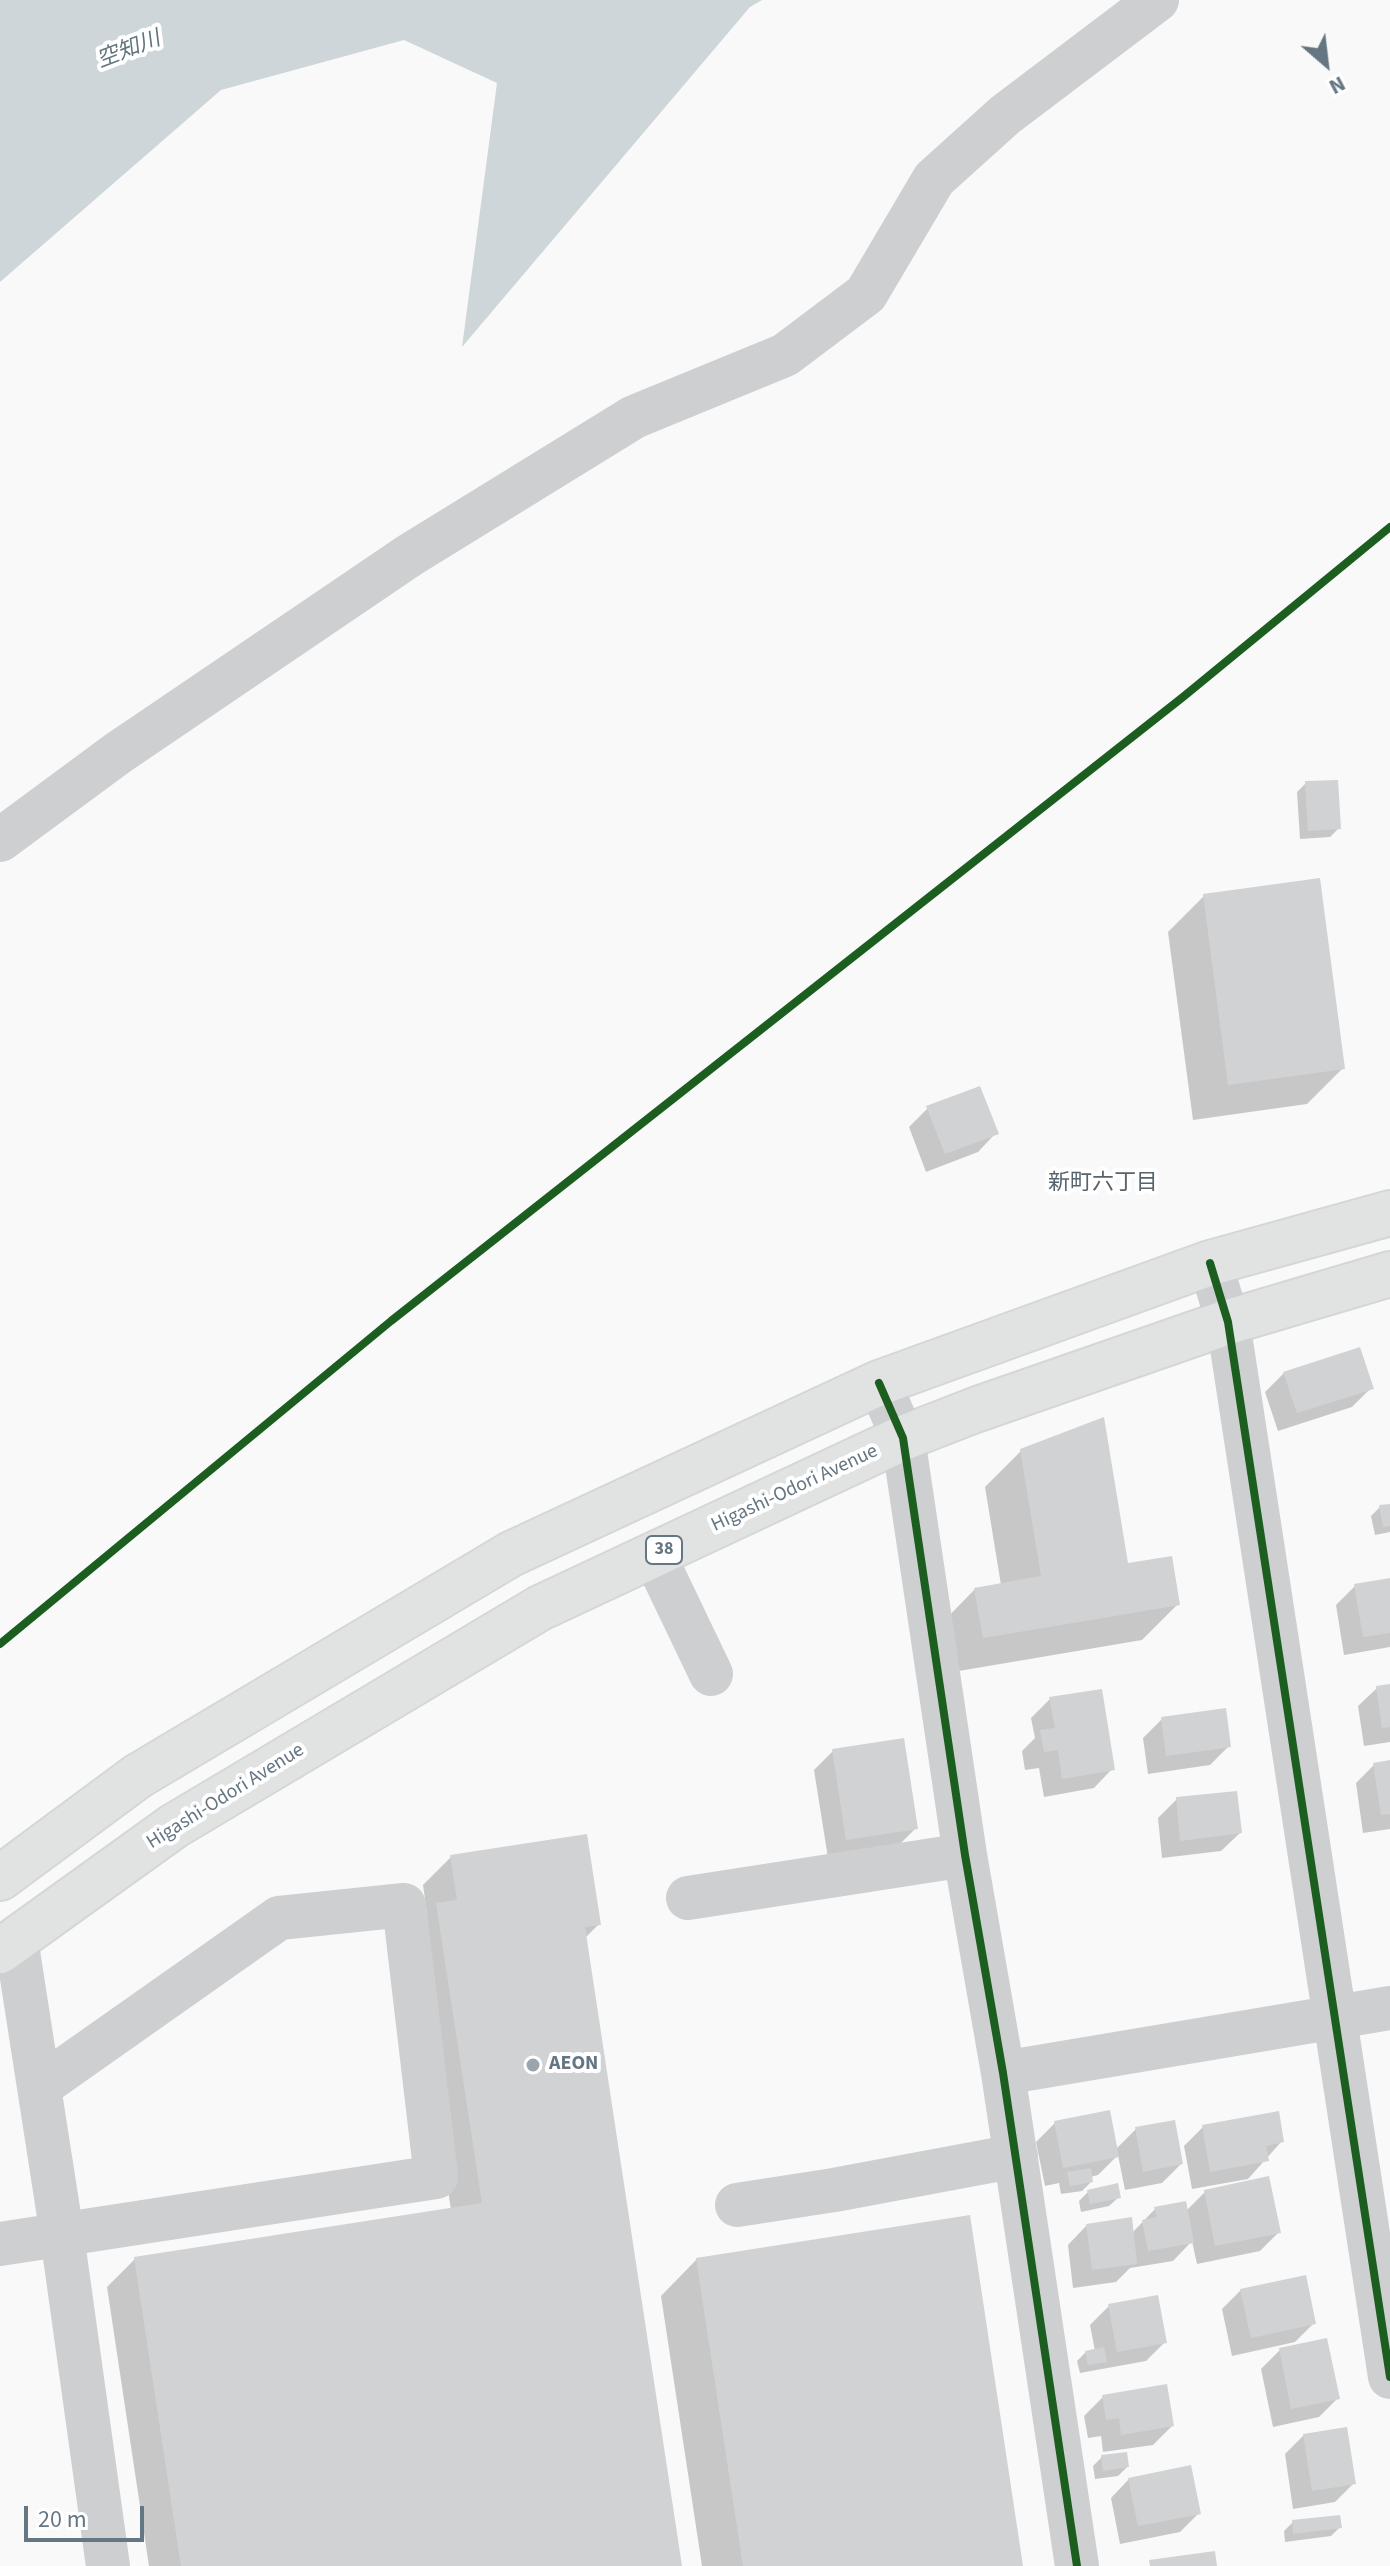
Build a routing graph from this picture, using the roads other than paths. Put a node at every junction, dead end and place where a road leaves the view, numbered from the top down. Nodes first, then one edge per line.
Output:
1 (1157, 0) edge
2 (0, 840) edge
3 (1390, 1213) edge
4 (1210, 1263) junction
5 (1390, 1274) edge
6 (1228, 1322) junction
7 (879, 1383) junction
8 (903, 1438) junction
9 (654, 1555) junction
10 (711, 1674) dead end
11 (965, 1855) junction
12 (0, 1878) edge
13 (688, 1898) dead end
14 (8, 1945) edge
15 (1390, 2008) edge
16 (1336, 2016) junction
17 (1003, 2073) junction
18 (39, 2087) junction
19 (1016, 2156) junction
20 (737, 2205) dead end
21 (62, 2235) junction
22 (0, 2244) edge
23 (1390, 2377) edge
24 (108, 2566) edge
25 (1077, 2566) edge

1 - 2 street
3 - 4 highway
4 - 6 street
4 - 7 highway
5 - 6 highway, Higashi-Odori Avenue / 38
6 - 8 highway, Higashi-Odori Avenue / 38
6 - 16 street
7 - 8 street
7 - 12 highway
8 - 9 highway, Higashi-Odori Avenue / 38
8 - 11 street
9 - 10 street
9 - 14 highway, Higashi-Odori Avenue / 38
11 - 13 street
11 - 17 street
14 - 18 street
15 - 16 street
16 - 17 street
16 - 23 street
17 - 19 street
18 - 21 street
18 - 21 street
19 - 20 street
19 - 25 street
21 - 22 street
21 - 24 street

